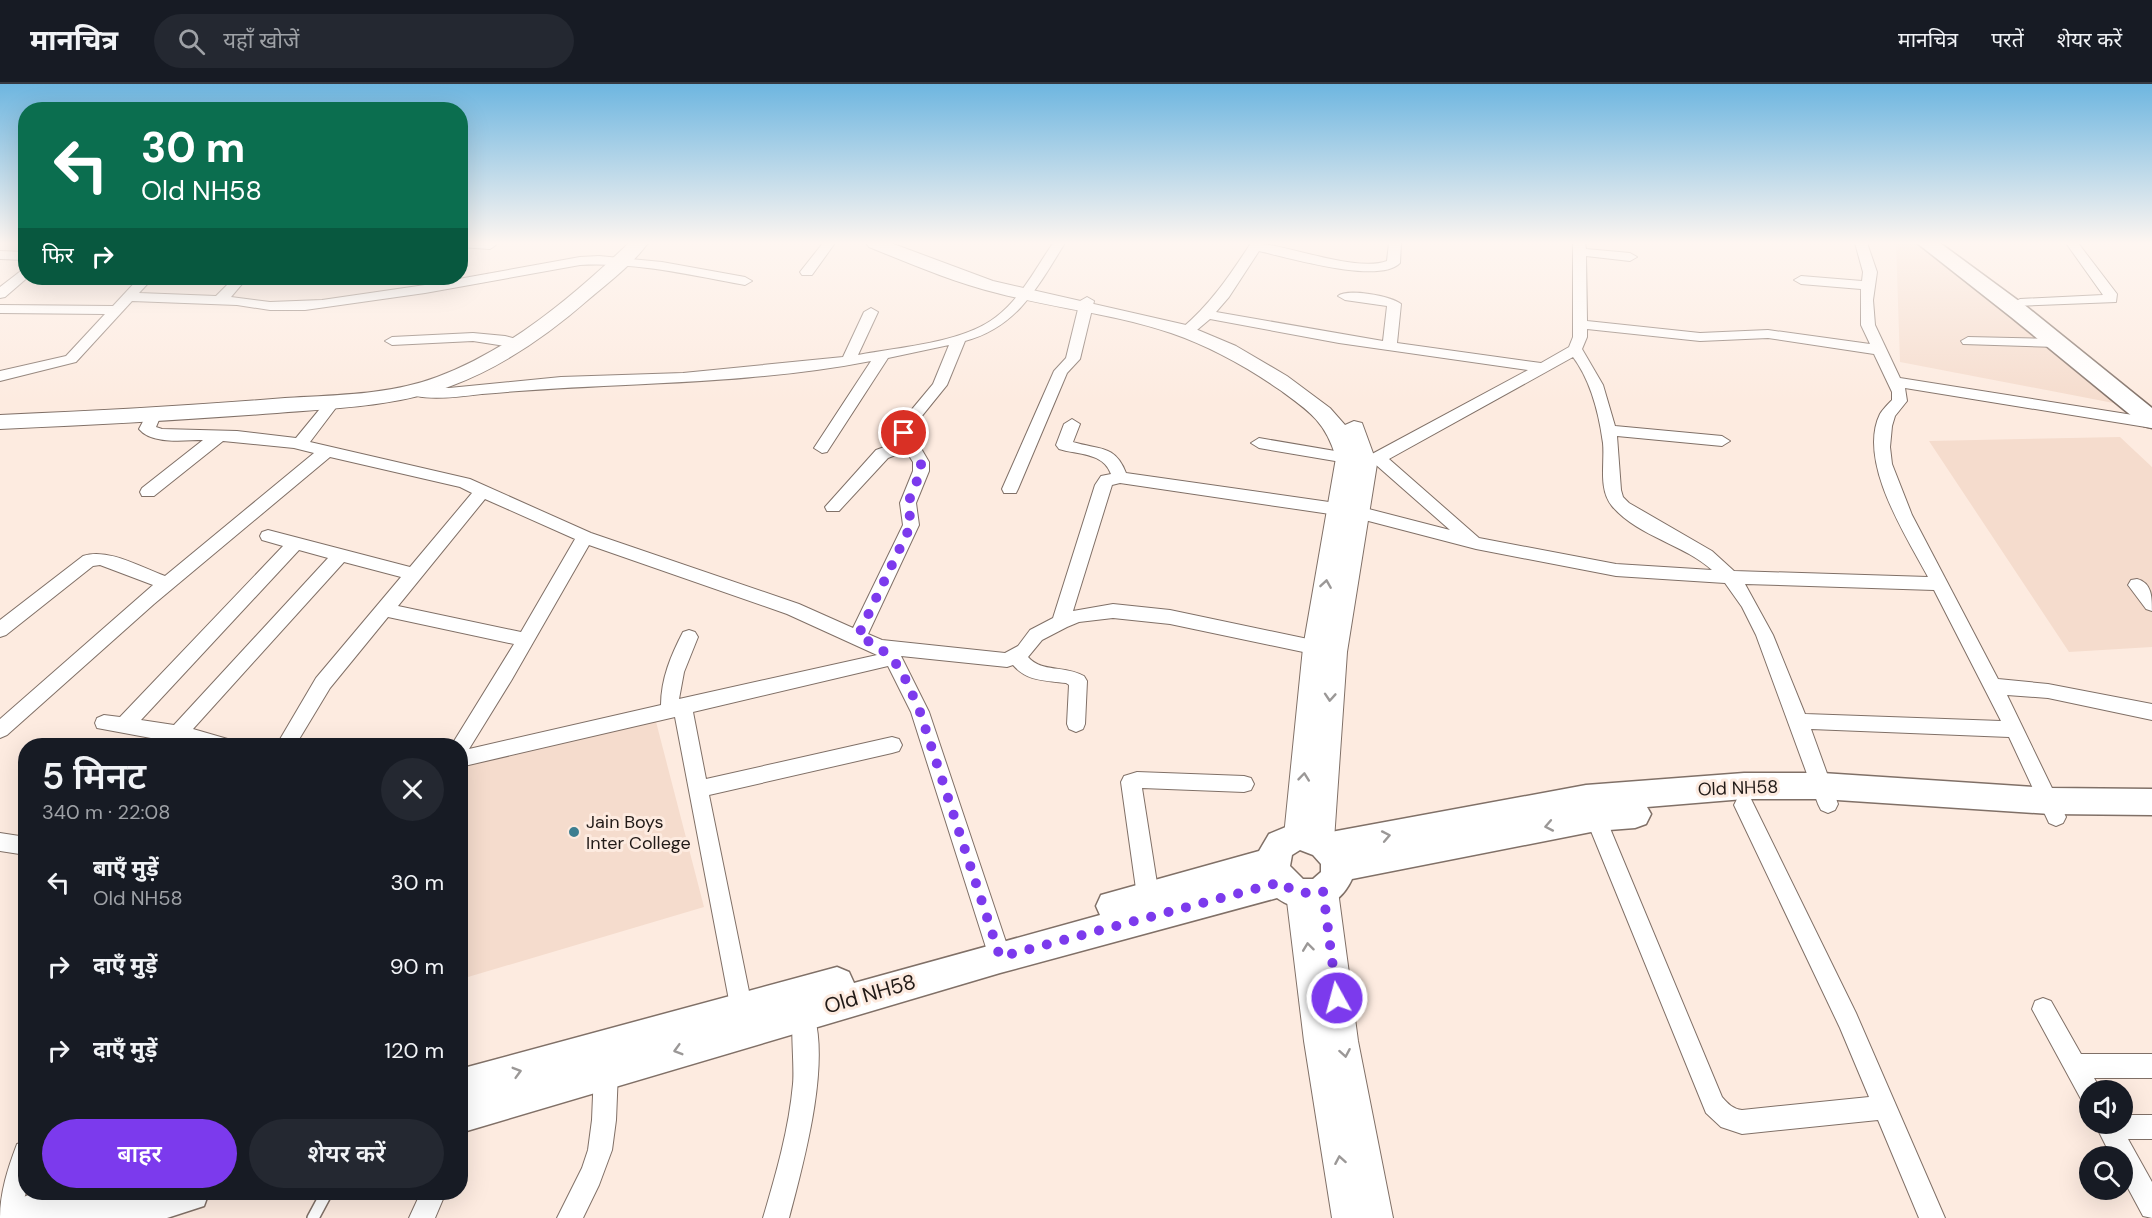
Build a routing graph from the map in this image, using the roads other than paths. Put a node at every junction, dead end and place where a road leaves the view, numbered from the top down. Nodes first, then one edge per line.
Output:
1 (224, 296) edge
2 (379, 296) edge
3 (580, 296) edge
4 (1023, 296) edge
5 (1048, 296) edge
6 (1222, 296) edge
7 (1345, 296) dead end
8 (1580, 296) edge
9 (1867, 296) edge
10 (1997, 296) edge
11 (2011, 296) edge
12 (2110, 296) edge
13 (127, 297) joint
14 (220, 300) junction
15 (2020, 303) junction
16 (1086, 305) junction
17 (0, 309) edge
18 (114, 310) junction
19 (871, 312) dead end
20 (1195, 324) junction
21 (1580, 324) junction
22 (960, 339) junction
23 (392, 341) dead end
24 (1968, 341) dead end
25 (2057, 342) junction
26 (519, 344) junction
27 (1390, 347) junction
28 (1575, 349) junction
29 (1879, 350) junction
30 (882, 356) junction
31 (849, 361) junction
32 (1544, 368) junction
33 (0, 376) edge
34 (1896, 382) junction
35 (414, 391) junction
36 (333, 402) junction
37 (2152, 408) edge
38 (153, 415) junction
39 (2152, 421) edge
40 (0, 422) edge
41 (1072, 424) dead end
42 (1608, 430) junction
43 (220, 435) junction
44 (1722, 441) dead end
45 (1259, 443) dead end
46 (300, 444) junction
47 (911, 445) junction
48 (822, 448) dead end
49 (328, 450) junction
50 (1359, 462) junction
51 (1120, 478) junction
52 (1010, 489) dead end
53 (483, 491) junction
54 (148, 492) dead end
55 (833, 507) dead end
56 (1348, 511) junction
57 (268, 536) dead end
58 (585, 537) junction
59 (296, 543) junction
60 (1476, 543) junction
61 (340, 555) junction
62 (413, 574) junction
63 (1731, 577) junction
64 (166, 583) junction
65 (1939, 584) junction
66 (2137, 585) dead end
67 (2152, 604) edge
68 (383, 609) junction
69 (1061, 622) junction
70 (0, 630) edge
71 (858, 636) junction
72 (689, 637) dead end
73 (526, 640) junction
74 (1325, 650) junction
75 (887, 652) junction
76 (1016, 657) junction
77 (1993, 686) junction
78 (676, 707) junction
79 (2152, 712) edge
80 (1799, 721) junction
81 (104, 723) dead end
82 (1076, 724) dead end
83 (125, 725) junction
84 (2015, 729) junction
85 (0, 730) edge
86 (178, 733) junction
87 (196, 738) edge
88 (290, 738) edge
89 (466, 738) edge
90 (892, 745) dead end
91 (468, 757) edge
92 (1244, 784) dead end
93 (698, 789) junction
94 (1825, 795) junction
95 (2152, 802) edge
96 (1744, 806) junction
97 (1591, 808) junction
98 (2053, 809) junction
99 (2152, 820) edge
100 (0, 842) edge
101 (18, 845) edge
102 (1308, 865) junction
103 (1148, 896) junction
104 (997, 948) junction
105 (2043, 1009) dead end
106 (802, 1014) junction
107 (743, 1020) junction
108 (2074, 1066) junction
109 (2152, 1066) edge
110 (606, 1071) junction
111 (2082, 1080) edge
112 (1885, 1107) junction
113 (468, 1109) edge
114 (468, 1109) edge
115 (2133, 1126) edge
116 (2152, 1127) edge
117 (2113, 1134) edge
118 (18, 1179) edge
119 (78, 1200) edge
120 (172, 1200) edge
121 (323, 1200) edge
122 (430, 1200) edge
123 (2152, 1207) edge
124 (148, 1211) edge
125 (6, 1218) edge
126 (18, 1218) edge
127 (99, 1218) edge
128 (313, 1218) edge
129 (422, 1218) edge
130 (570, 1218) edge
131 (776, 1218) edge
132 (1350, 1218) edge
133 (1375, 1218) edge
134 (1932, 1218) edge

1 - 14 street
2 - 14 street
3 - 26 main road
4 - 22 street
5 - 16 main road
6 - 20 street
7 - 27 street
8 - 21 street
9 - 29 street
10 - 25 main road
11 - 15 main road
12 - 15 street
13 - 14 street
13 - 18 street
15 - 37 main road
16 - 20 main road
16 - 52 street
17 - 18 street
18 - 33 street
19 - 31 street
20 - 27 street
20 - 50 main road
21 - 28 street
21 - 29 street
22 - 30 street
22 - 47 street
23 - 26 street
24 - 25 street
25 - 39 main road
26 - 35 main road
27 - 32 street
28 - 32 street
28 - 42 street
29 - 34 street
30 - 31 street
30 - 48 street
31 - 35 street
32 - 50 street
34 - 39 street
34 - 65 street
35 - 36 main road
36 - 38 main road
36 - 46 street
38 - 40 main road
38 - 43 street
41 - 51 street
42 - 44 street
42 - 63 street
43 - 46 street
43 - 54 street
45 - 50 street
46 - 49 street
47 - 55 street
47 - 71 street
49 - 53 street
49 - 64 street
50 - 56 main road
50 - 60 street
51 - 56 street
51 - 69 street
53 - 58 street
53 - 62 street
56 - 60 street
56 - 74 main road
57 - 59 street
58 - 71 street
58 - 73 street
59 - 61 street
59 - 83 street
60 - 63 street
61 - 62 street
61 - 86 street
62 - 68 street
63 - 65 street
63 - 80 street
64 - 70 street
64 - 85 street
65 - 77 street
66 - 67 street
68 - 73 street
68 - 88 street
69 - 74 street
69 - 76 street
71 - 75 street
72 - 78 street
73 - 89 street
74 - 102 main road
75 - 76 street
75 - 78 street
75 - 104 street
76 - 82 street
77 - 79 street
77 - 84 street
78 - 91 street
78 - 93 street
80 - 84 street
80 - 94 street
81 - 83 street
83 - 86 street
84 - 98 street
86 - 87 street
90 - 93 street
92 - 103 street
93 - 107 street
94 - 96 main road, Old NH58
94 - 97 main road, Old NH58
94 - 98 main road, Old NH58
95 - 98 main road, Old NH58
96 - 97 main road, Old NH58
96 - 112 street
97 - 102 main road, Old NH58
97 - 112 street
98 - 99 main road, Old NH58
100 - 101 street
102 - 103 main road, Old NH58
102 - 104 main road, Old NH58
132 -> 102 main road
102 -> 133 main road
103 - 104 main road, Old NH58
104 - 106 main road, Old NH58
104 - 107 main road, Old NH58
105 - 108 street
106 - 107 main road, Old NH58
106 - 131 street
107 -> 110 main road, Old NH58
113 -> 107 main road, Old NH58
108 - 109 street
108 - 111 street
110 - 114 main road, Old NH58
110 - 130 street
112 - 134 street
115 - 116 street
117 - 123 street
118 - 125 street
119 - 126 main road
120 - 124 main road
121 - 128 lane
122 - 129 street
124 - 127 main road

